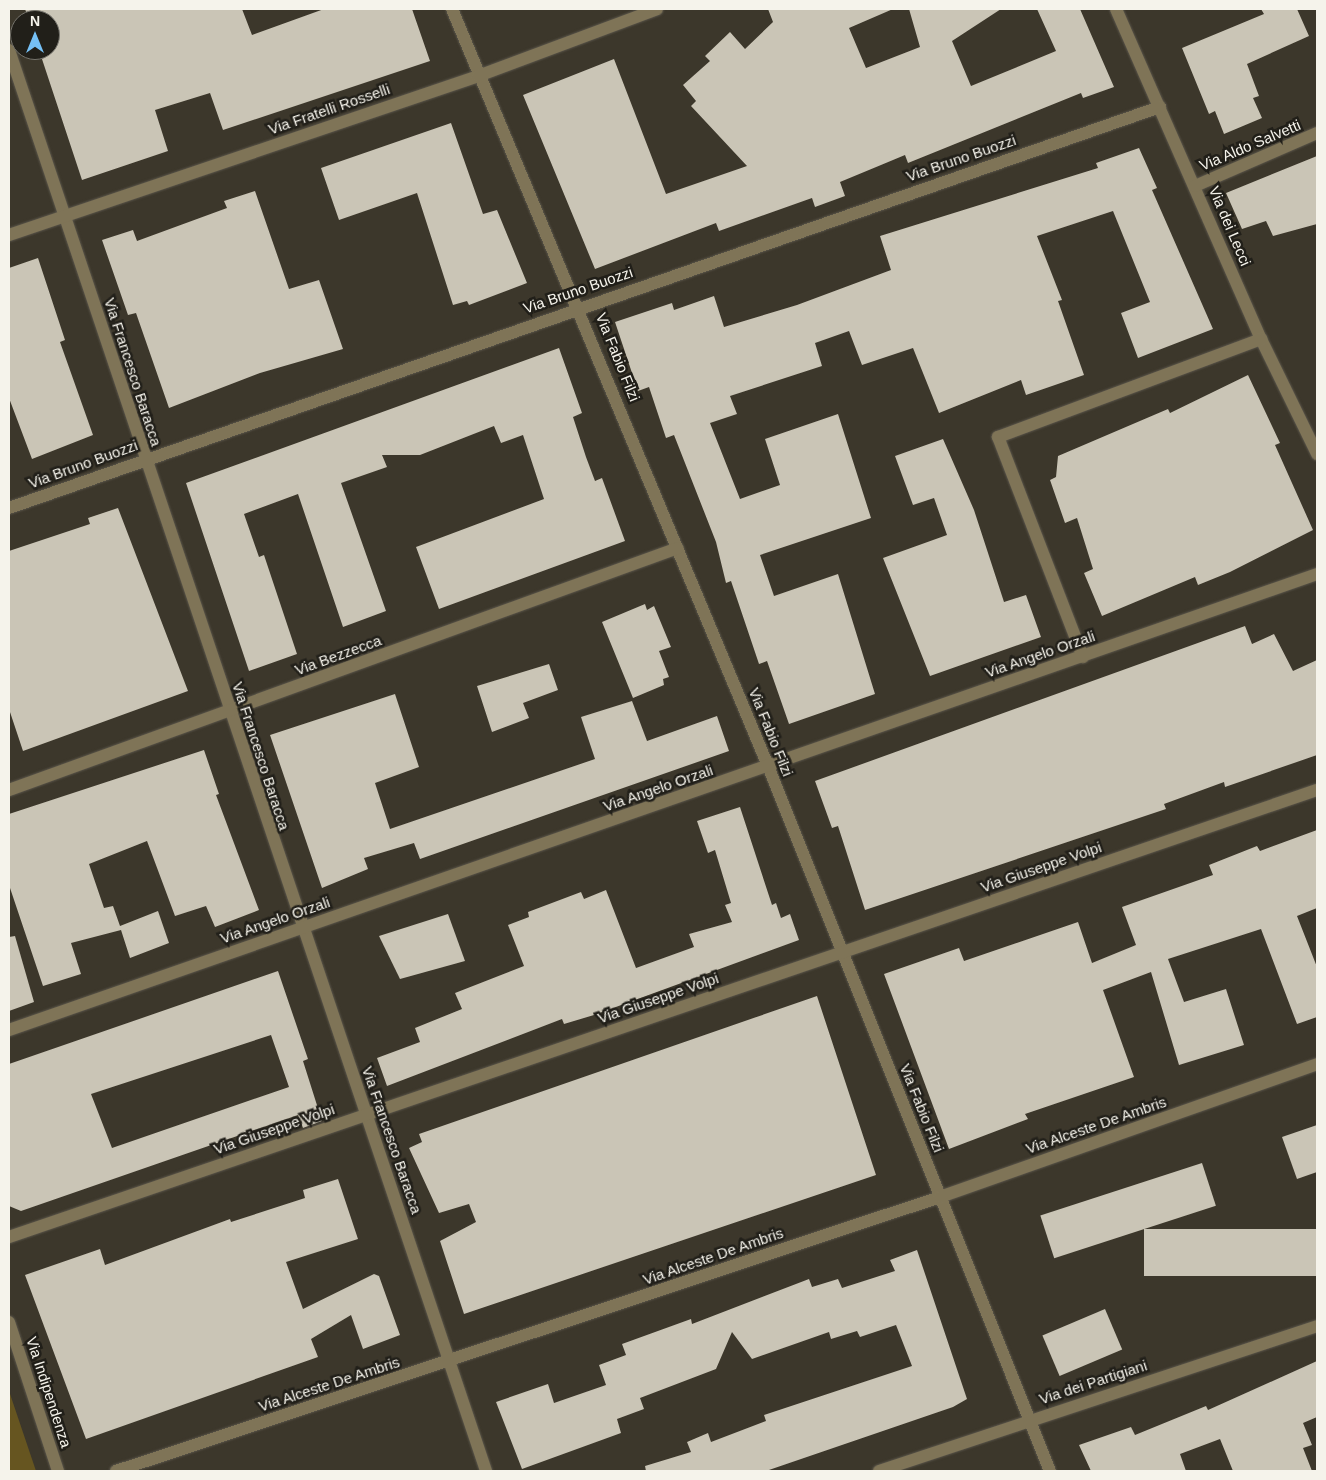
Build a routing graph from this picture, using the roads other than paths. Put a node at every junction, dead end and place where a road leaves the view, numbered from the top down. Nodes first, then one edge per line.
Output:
1 (452, 9) edge
2 (656, 9) edge
3 (1116, 9) edge
4 (9, 50) edge
5 (478, 76) junction
6 (1160, 107) junction
7 (1317, 133) edge
8 (1195, 186) junction
9 (64, 216) junction
10 (9, 235) edge
11 (579, 307) junction
12 (1260, 339) junction
13 (1317, 454) edge
14 (145, 460) junction
15 (9, 508) edge
16 (678, 548) junction
17 (1317, 574) edge
18 (1083, 657) junction
19 (230, 712) junction
20 (768, 766) junction
21 (9, 790) edge
22 (1317, 790) edge
23 (301, 928) junction
24 (842, 952) junction
25 (9, 1030) edge
26 (1317, 1064) edge
27 (367, 1114) junction
28 (940, 1197) junction
29 (9, 1237) edge
30 (9, 1322) edge
31 (1317, 1326) edge
32 (449, 1362) junction
33 (1030, 1420) junction
34 (58, 1471) edge
35 (116, 1471) edge
36 (486, 1471) edge
37 (879, 1471) edge
38 (1050, 1471) edge

1 - 5 street, Via Fabio Filzi
2 - 5 street, Via Fratelli Rosselli
3 - 6 street, Via dei Lecci
4 - 9 street, Via Francesco Baracca
5 - 9 street, Via Fratelli Rosselli
5 - 11 street, Via Fabio Filzi
6 - 8 street, Via dei Lecci
6 - 11 street, Via Bruno Buozzi
7 - 8 street, Via Aldo Salvetti
8 - 12 street, Via dei Lecci
9 - 10 street, Via Fratelli Rosselli
9 - 14 street, Via Francesco Baracca
11 - 14 street, Via Bruno Buozzi
11 - 16 street, Via Fabio Filzi
12 - 13 street, Via dei Lecci
12 - 18 street
14 - 15 street, Via Bruno Buozzi
14 - 19 street, Via Francesco Baracca
16 - 19 street, Via Bezzecca
16 - 20 street, Via Fabio Filzi
17 - 18 street, Via Angelo Orzali
18 - 20 street, Via Angelo Orzali
19 - 21 street, Via Bezzecca
19 - 23 street, Via Francesco Baracca
20 - 23 street, Via Angelo Orzali
20 - 24 street, Via Fabio Filzi
22 - 24 street, Via Giuseppe Volpi
23 - 25 street, Via Angelo Orzali
23 - 27 street, Via Francesco Baracca
24 - 27 street, Via Giuseppe Volpi
24 - 28 street, Via Fabio Filzi
26 - 28 street, Via Alceste De Ambris
27 - 29 street, Via Giuseppe Volpi
27 - 32 street, Via Francesco Baracca
28 - 32 street, Via Alceste De Ambris
28 - 33 street, Via Fabio Filzi
30 - 34 street, Via Indipendenza
31 - 33 street, Via dei Partigiani
32 - 35 street, Via Alceste De Ambris
32 - 36 street, Via Francesco Baracca
33 - 37 street, Via dei Partigiani
33 - 38 street, Via Fabio Filzi

